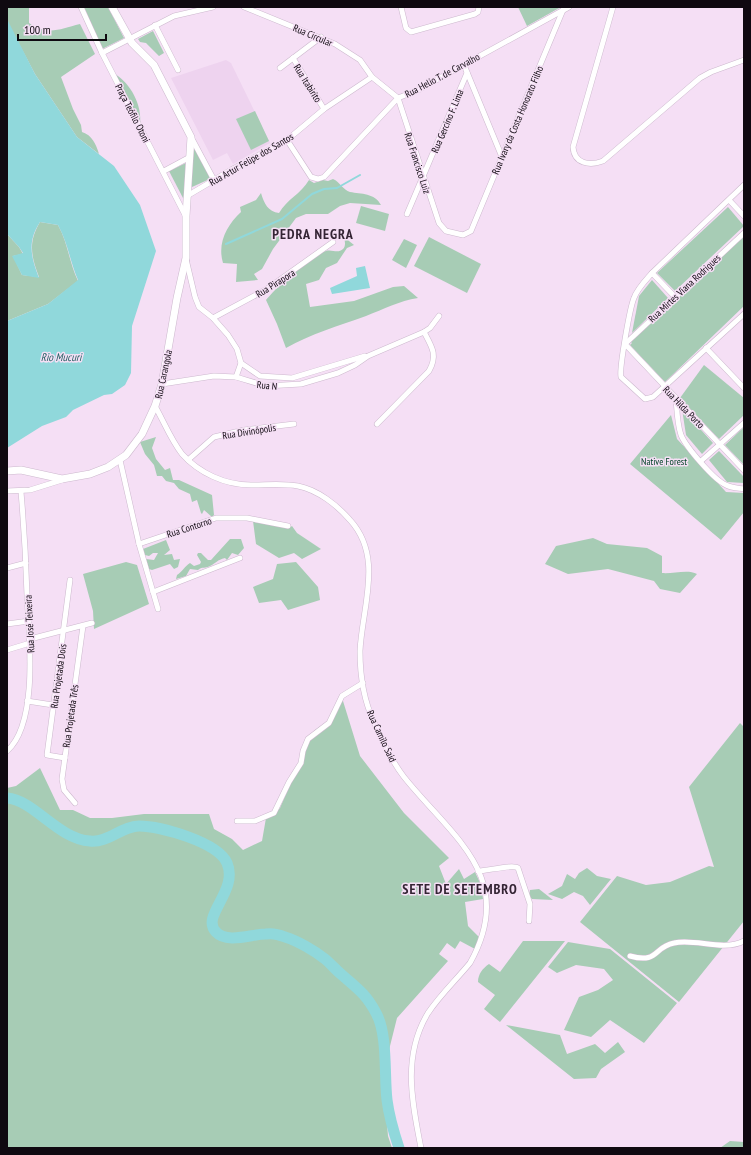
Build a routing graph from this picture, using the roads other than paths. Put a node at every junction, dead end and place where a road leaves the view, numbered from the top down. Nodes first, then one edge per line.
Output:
1 (81, 7) edge
2 (112, 7) edge
3 (213, 7) edge
4 (244, 7) edge
5 (401, 7) edge
6 (478, 7) edge
7 (613, 7) edge
8 (566, 8) edge
9 (156, 25) junction
10 (321, 37) junction
11 (130, 39) junction
12 (102, 54) junction
13 (293, 58) junction
14 (744, 60) edge
15 (464, 65) junction
16 (280, 68) dead end
17 (178, 70) dead end
18 (467, 72) junction
19 (372, 77) junction
20 (398, 98) junction
21 (324, 108) junction
22 (191, 137) junction
23 (287, 140) junction
24 (190, 157) junction
25 (502, 157) junction
26 (164, 171) junction
27 (423, 178) junction
28 (214, 180) junction
29 (744, 185) edge
30 (187, 196) junction
31 (729, 200) junction
32 (407, 214) dead end
33 (186, 216) junction
34 (744, 216) edge
35 (471, 231) joint
36 (744, 233) edge
37 (333, 242) dead end
38 (186, 258) junction
39 (652, 273) junction
40 (675, 297) junction
41 (744, 314) edge
42 (439, 316) dead end
43 (213, 318) junction
44 (424, 332) junction
45 (625, 344) junction
46 (706, 348) junction
47 (368, 356) junction
48 (241, 363) junction
49 (254, 374) junction
50 (308, 374) junction
51 (236, 377) junction
52 (310, 382) junction
53 (251, 383) junction
54 (162, 384) junction
55 (665, 387) junction
56 (744, 388) edge
57 (676, 398) junction
58 (156, 406) junction
59 (744, 423) edge
60 (294, 424) dead end
61 (378, 424) dead end
62 (720, 444) junction
63 (120, 460) junction
64 (188, 460) junction
65 (701, 461) junction
66 (744, 470) edge
67 (7, 471) edge
68 (62, 479) junction
69 (744, 489) edge
70 (7, 491) edge
71 (21, 492) junction
72 (288, 526) dead end
73 (139, 544) junction
74 (240, 558) dead end
75 (26, 563) junction
76 (7, 568) edge
77 (70, 580) dead end
78 (152, 592) junction
79 (158, 609) dead end
80 (29, 621) junction
81 (92, 623) dead end
82 (7, 624) edge
83 (83, 626) junction
84 (64, 631) junction
85 (30, 641) junction
86 (7, 650) edge
87 (362, 683) junction
88 (27, 701) junction
89 (53, 705) junction
90 (7, 751) edge
91 (65, 758) junction
92 (75, 803) dead end
93 (237, 821) dead end
94 (478, 871) junction
95 (529, 921) dead end
96 (744, 941) edge
97 (630, 956) dead end
98 (421, 1148) edge

1 - 12 street, Praça Teófilo Otoni
2 - 11 main road
3 - 9 street
4 - 10 street, Rua Circular
5 - 6 street
7 - 14 street
8 - 15 street, Rua Helio T. de Carvalho
8 - 25 street, Rua Ivary da Costa Honorato Filho
9 - 11 street
9 - 17 street
10 - 13 street, Rua Itabirito
10 - 19 street, Rua Circular
11 - 12 street
11 - 22 main road
12 - 26 street, Praça Teófilo Otoni
13 - 16 street, Rua Itabirito
13 - 21 street, Rua Itabirito
15 - 18 street
15 - 20 street, Rua Helio T. de Carvalho
18 - 25 street
18 - 27 street, Rua Gercino F. Lima
19 - 20 street
19 - 21 street, Rua Artur Felipe dos Santos
20 - 23 street, Rua Helio T. de Carvalho
20 - 27 street, Rua Francisco Luiz
21 - 23 street, Rua Artur Felipe dos Santos
22 - 24 main road
22 - 28 street
23 - 28 street, Rua Artur Felipe dos Santos
24 - 26 street
24 - 30 main road
25 - 35 street, Rua Ivary da Costa Honorato Filho
26 - 33 street, Praça Teófilo Otoni
27 - 32 street, Rua Gercino F. Lima
27 - 35 street, Rua Francisco Luiz
28 - 30 street, Rua Artur Felipe dos Santos
29 - 31 street
30 - 33 main road
31 - 34 street
31 - 39 street
33 - 38 main road, Rua Carangola
36 - 40 street, Rua Mirtes Viana Rodrigues
37 - 43 street, Rua Pirapora
38 - 43 street
38 - 54 main road, Rua Carangola
39 - 40 street
39 - 45 street
40 - 45 street, Rua Mirtes Viana Rodrigues
41 - 46 street
42 - 44 street, Rua N
43 - 48 street
44 - 47 street, Rua N
44 - 61 street
45 - 55 street, Rua Hilda Porto
45 - 55 street
46 - 55 street
46 - 56 street
47 - 50 street, Rua N
47 - 52 street, Rua N
48 - 49 street, Rua N
48 - 51 street
49 - 50 street, Rua N
49 - 53 street
50 - 52 street
51 - 53 street, Rua N
51 - 54 street, Rua N
52 - 53 street, Rua N
54 - 58 main road, Rua Carangola
55 - 57 street, Rua Hilda Porto
57 - 62 street, Rua Hilda Porto
57 - 65 street
58 - 63 main road, Rua Carangola
58 - 64 street, Rua Camilo Said
59 - 62 street
60 - 64 street, Rua Divinópolis
62 - 65 street
62 - 66 street, Rua Hilda Porto
63 - 68 main road, Rua Carangola
63 - 73 street
64 - 87 street, Rua Camilo Said
65 - 69 street
67 - 68 main road
68 - 71 street
70 - 71 street
71 - 75 street, Rua José Teixeira
72 - 73 street, Rua Contorno
73 - 78 street
74 - 78 street
75 - 76 street
75 - 80 street, Rua José Teixeira
77 - 84 street, Rua Projetada Dois
78 - 79 street
80 - 82 street
80 - 85 street, Rua José Teixeira
81 - 83 street
83 - 84 street
83 - 91 street, Rua Projetada Três
84 - 85 street
84 - 89 street, Rua Projetada Dois
85 - 86 street
85 - 88 street, Rua José Teixeira
87 - 93 street
87 - 94 street, Rua Camilo Said
88 - 89 street
88 - 90 street, Rua José Teixeira
89 - 91 street, Rua Projetada Dois
91 - 92 street, Rua Projetada Três
94 - 95 street
94 - 98 street, Rua Camilo Said
96 - 97 street

